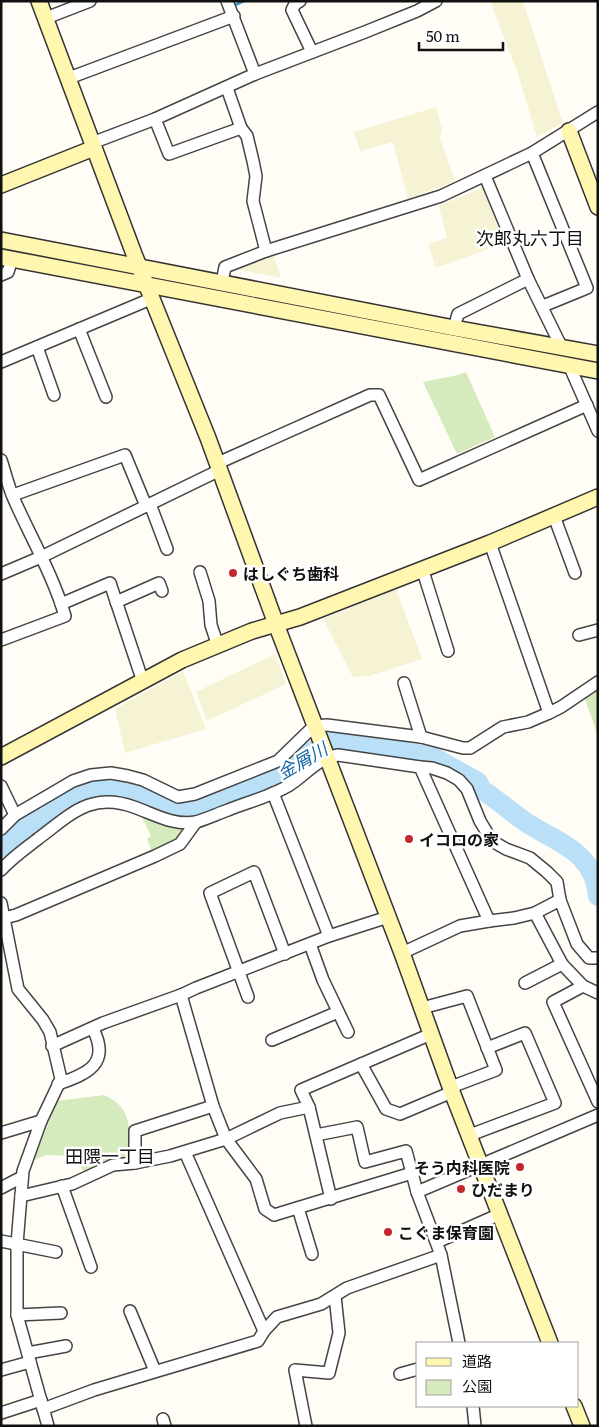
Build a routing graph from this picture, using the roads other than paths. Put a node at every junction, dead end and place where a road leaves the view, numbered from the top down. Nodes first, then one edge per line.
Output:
1 (39, 1) edge
2 (90, 1) edge
3 (227, 1) edge
4 (300, 1) edge
5 (436, 1) edge
6 (234, 16) junction
7 (46, 18) junction
8 (312, 52) junction
9 (255, 74) junction
10 (69, 78) junction
11 (227, 88) junction
12 (598, 112) edge
13 (155, 119) junction
14 (241, 128) junction
15 (569, 131) junction
16 (93, 146) junction
17 (532, 153) junction
18 (485, 176) junction
19 (1, 185) edge
20 (598, 207) edge
21 (1, 240) edge
22 (266, 251) junction
23 (7, 258) edge
24 (139, 267) junction
25 (1, 275) edge
26 (528, 279) junction
27 (222, 282) junction
28 (149, 291) junction
29 (543, 306) junction
30 (454, 328) junction
31 (79, 329) junction
32 (561, 346) junction
33 (36, 347) junction
34 (598, 354) edge
35 (1, 362) edge
36 (569, 365) junction
37 (598, 371) edge
38 (54, 395) dead end
39 (106, 397) dead end
40 (587, 405) junction
41 (598, 431) edge
42 (1, 460) edge
43 (219, 467) junction
44 (13, 495) junction
45 (598, 497) edge
46 (148, 505) junction
47 (554, 516) junction
48 (490, 543) junction
49 (167, 549) dead end
50 (41, 557) junction
51 (422, 568) junction
52 (200, 572) dead end
53 (575, 573) dead end
54 (1, 574) edge
55 (162, 591) dead end
56 (116, 602) junction
57 (61, 604) junction
58 (276, 624) junction
59 (597, 626) edge
60 (579, 635) dead end
61 (1, 640) edge
62 (218, 646) junction
63 (448, 650) dead end
64 (143, 682) junction
65 (598, 682) edge
66 (404, 684) dead end
67 (549, 713) junction
68 (314, 726) junction
69 (421, 737) junction
70 (1, 757) edge
71 (327, 757) junction
72 (420, 766) junction
73 (1, 786) edge
74 (273, 793) junction
75 (15, 815) junction
76 (196, 822) junction
77 (1, 829) edge
78 (1, 870) edge
79 (560, 900) junction
80 (1, 903) edge
81 (535, 913) junction
82 (388, 917) junction
83 (4, 918) junction
84 (489, 921) junction
85 (329, 936) junction
86 (310, 944) junction
87 (402, 953) junction
88 (285, 954) junction
89 (598, 958) edge
90 (562, 964) junction
91 (238, 971) junction
92 (525, 983) dead end
93 (583, 986) junction
94 (598, 992) edge
95 (181, 995) junction
96 (248, 997) dead end
97 (422, 1008) junction
98 (338, 1012) junction
99 (93, 1029) junction
100 (348, 1032) dead end
101 (431, 1034) junction
102 (272, 1040) dead end
103 (52, 1046) junction
104 (487, 1048) junction
105 (361, 1064) junction
106 (58, 1084) junction
107 (452, 1090) junction
108 (598, 1102) edge
109 (213, 1106) junction
110 (308, 1107) junction
111 (598, 1115) edge
112 (41, 1121) junction
113 (1, 1133) edge
114 (470, 1134) junction
115 (316, 1135) junction
116 (226, 1139) junction
117 (185, 1152) junction
118 (136, 1163) junction
119 (481, 1164) junction
120 (412, 1173) junction
121 (22, 1178) junction
122 (62, 1186) junction
123 (1, 1188) edge
124 (417, 1192) junction
125 (21, 1196) junction
126 (331, 1198) junction
127 (298, 1208) junction
128 (500, 1214) junction
129 (1, 1241) edge
130 (437, 1242) junction
131 (17, 1244) junction
132 (56, 1252) dead end
133 (312, 1254) dead end
134 (441, 1255) junction
135 (91, 1267) dead end
136 (335, 1296) junction
137 (130, 1311) dead end
138 (61, 1313) dead end
139 (17, 1315) junction
140 (264, 1331) junction
141 (459, 1342) edge
142 (550, 1342) edge
143 (66, 1346) dead end
144 (29, 1357) junction
145 (416, 1369) edge
146 (1, 1370) edge
147 (155, 1371) junction
148 (400, 1374) dead end
149 (42, 1404) junction
150 (472, 1407) edge
151 (574, 1407) edge
152 (1, 1413) edge
153 (48, 1426) edge
154 (306, 1426) edge
155 (475, 1426) edge
156 (582, 1426) edge

1 - 7 street
2 - 7 street
3 - 6 street
4 - 8 street
5 - 8 street
6 - 9 street
6 - 10 street
7 - 10 street
8 - 9 street
9 - 11 street
10 - 16 street
11 - 13 street
11 - 14 street
12 - 15 street
13 - 14 street
13 - 16 street
14 - 22 street
15 - 17 street
15 - 20 street
16 - 19 street
16 - 24 street
17 - 18 street
17 - 29 street
18 - 22 street
18 - 26 street
21 - 24 street
22 - 27 street
23 - 25 street
23 - 28 street
24 - 27 street
24 - 28 street
26 - 29 street
26 - 30 street
27 - 30 street
28 - 31 street
28 - 36 street
28 - 43 street
29 - 32 street
30 - 32 street
31 - 33 street
31 - 39 street
32 - 34 street
33 - 35 street
33 - 38 street
36 - 37 street
36 - 40 street
40 - 41 street
40 - 43 street
42 - 44 street
43 - 46 street
43 - 58 street
44 - 46 street
44 - 50 street
45 - 47 street
46 - 49 street
46 - 50 street
47 - 48 street
47 - 53 street
48 - 51 street
48 - 67 street
50 - 54 street
50 - 57 street
51 - 58 street
51 - 63 street
52 - 62 street
55 - 56 street
56 - 57 street
56 - 64 street
57 - 61 street
58 - 62 street
58 - 68 street
59 - 60 street
62 - 64 street
64 - 70 street
65 - 67 street
66 - 69 street
67 - 69 street
68 - 69 street
68 - 71 street
68 - 75 street
71 - 72 street
71 - 74 street
71 - 82 street
72 - 79 street
72 - 84 street
73 - 75 street
74 - 76 street
74 - 85 street
75 - 77 street
76 - 78 street
76 - 83 street
79 - 81 street
79 - 89 street
80 - 83 street
81 - 84 street
81 - 90 street
82 - 85 street
82 - 87 street
83 - 103 street
84 - 87 street
85 - 86 street
86 - 88 street
86 - 98 street
87 - 97 street
88 - 91 street
88 - 91 street
90 - 92 street
90 - 93 street
91 - 95 street
91 - 96 street
93 - 94 street
93 - 108 street
95 - 99 street
95 - 109 street
97 - 101 street
97 - 104 street
98 - 100 street
98 - 102 street
99 - 103 street
99 - 106 street
101 - 105 street
101 - 107 street
103 - 106 street
104 - 107 street
104 - 114 street
105 - 107 street
105 - 110 street
106 - 112 street
107 - 114 street
109 - 116 street
109 - 118 street
110 - 115 street
110 - 116 street
111 - 119 street
112 - 113 street
112 - 121 street
114 - 119 street
115 - 120 street
115 - 126 street
116 - 117 street
116 - 127 street
117 - 118 street
117 - 140 street
118 - 122 street
119 - 124 street
119 - 128 street
120 - 124 street
120 - 126 street
121 - 123 street
121 - 125 street
122 - 125 street
122 - 135 street
124 - 130 street
125 - 131 street
126 - 127 street
127 - 133 street
128 - 130 street
128 - 142 street
129 - 131 street
130 - 134 street
131 - 132 street
131 - 139 street
134 - 136 street
134 - 141 street
136 - 140 street
136 - 154 street
137 - 147 street
138 - 139 street
139 - 144 street
140 - 147 street
143 - 144 street
144 - 146 street
144 - 149 street
145 - 148 street
147 - 149 street
149 - 152 street
149 - 153 street
150 - 155 street
151 - 156 street

